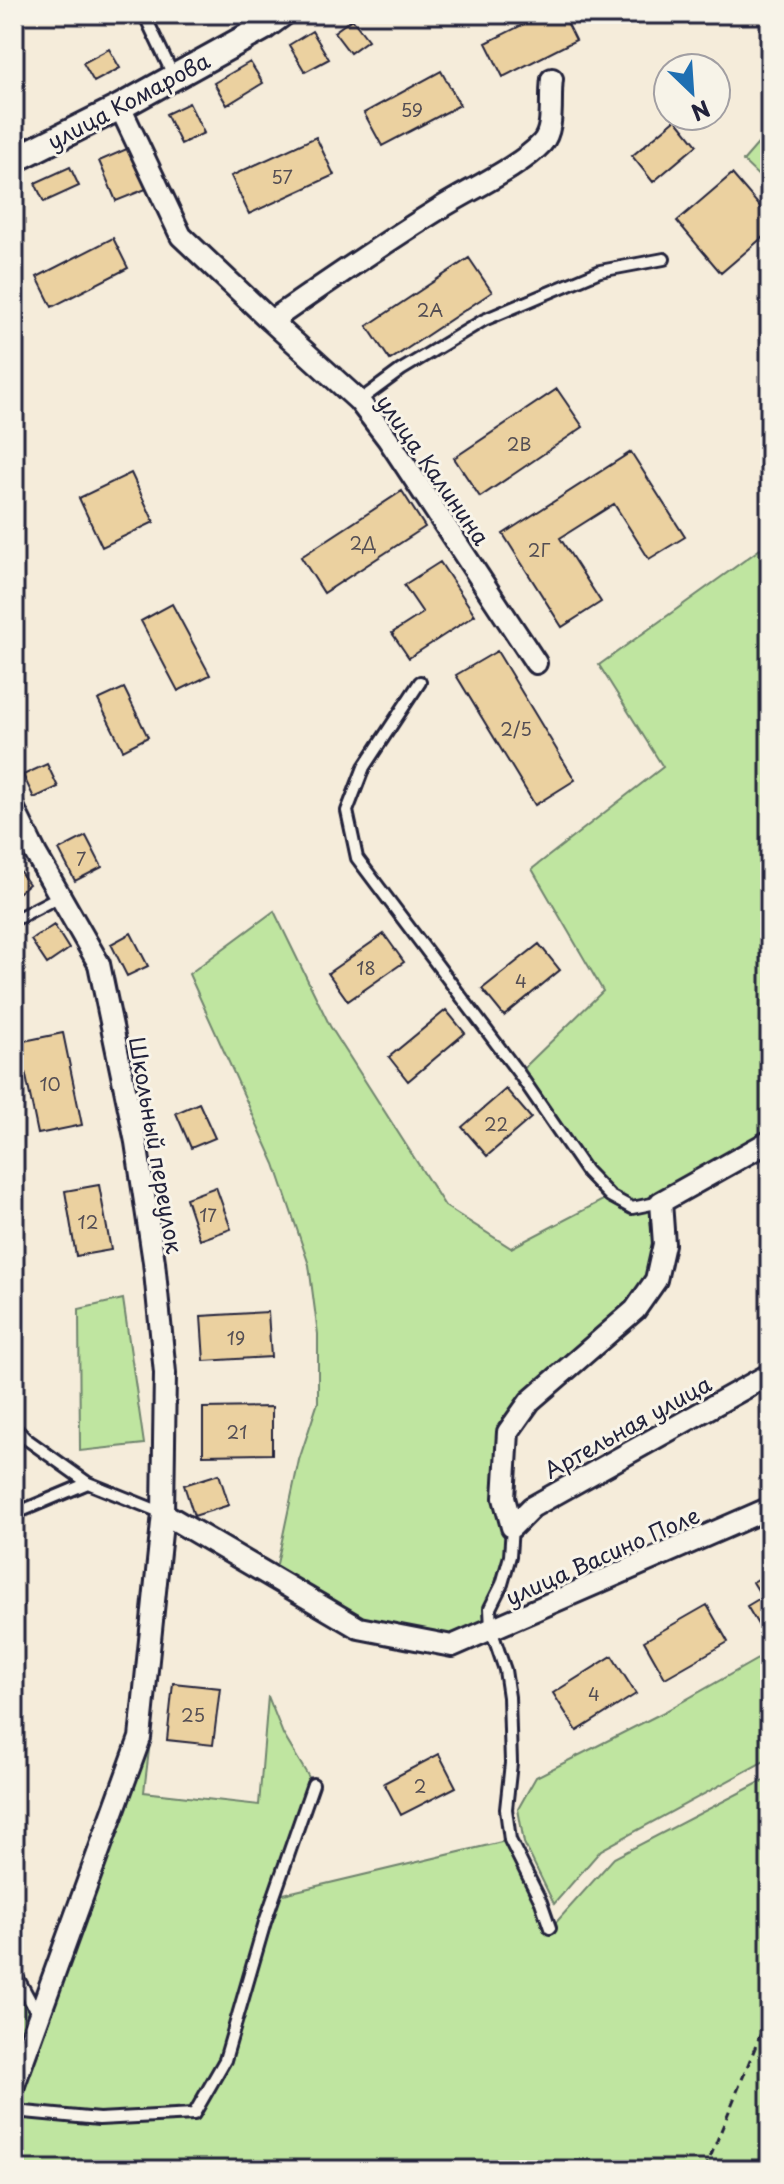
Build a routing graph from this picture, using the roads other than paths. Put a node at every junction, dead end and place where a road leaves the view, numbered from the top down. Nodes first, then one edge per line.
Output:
1 (144, 14) edge
2 (282, 14) edge
3 (174, 77) junction
4 (552, 79) dead end
5 (120, 107) junction
6 (14, 160) edge
7 (664, 259) dead end
8 (271, 321) junction
9 (359, 401) junction
10 (536, 663) dead end
11 (420, 682) dead end
12 (14, 809) edge
13 (60, 896) junction
14 (14, 920) edge
15 (770, 1141) edge
16 (661, 1202) junction
17 (770, 1374) edge
18 (14, 1427) edge
19 (88, 1483) junction
20 (770, 1508) edge
21 (163, 1513) junction
22 (14, 1514) edge
23 (512, 1527) junction
24 (491, 1629) junction
25 (313, 1784) dead end
26 (550, 1928) dead end
27 (14, 1971) edge
28 (38, 2015) junction
29 (14, 2085) edge
30 (14, 2111) edge

1 - 3 lane
2 - 3 street, улица Комарова
3 - 5 street, улица Комарова
4 - 8 street
5 - 6 street, улица Комарова
5 - 8 street, улица Калинина
7 - 9 lane
8 - 9 street, улица Калинина
9 - 10 street, улица Калинина
11 - 16 lane
12 - 13 street, Школьный переулок
13 - 14 lane
13 - 21 street, Школьный переулок
15 - 16 street
16 - 23 street
17 - 23 street, Артельная улица
18 - 19 lane
19 - 21 lane
19 - 22 lane
20 - 24 street, улица Васино Поле
21 - 24 street, улица Васино Поле
21 - 28 street, Школьный переулок
23 - 24 lane
24 - 26 lane
25 - 30 lane
27 - 28 lane
28 - 29 street, Школьный переулок

